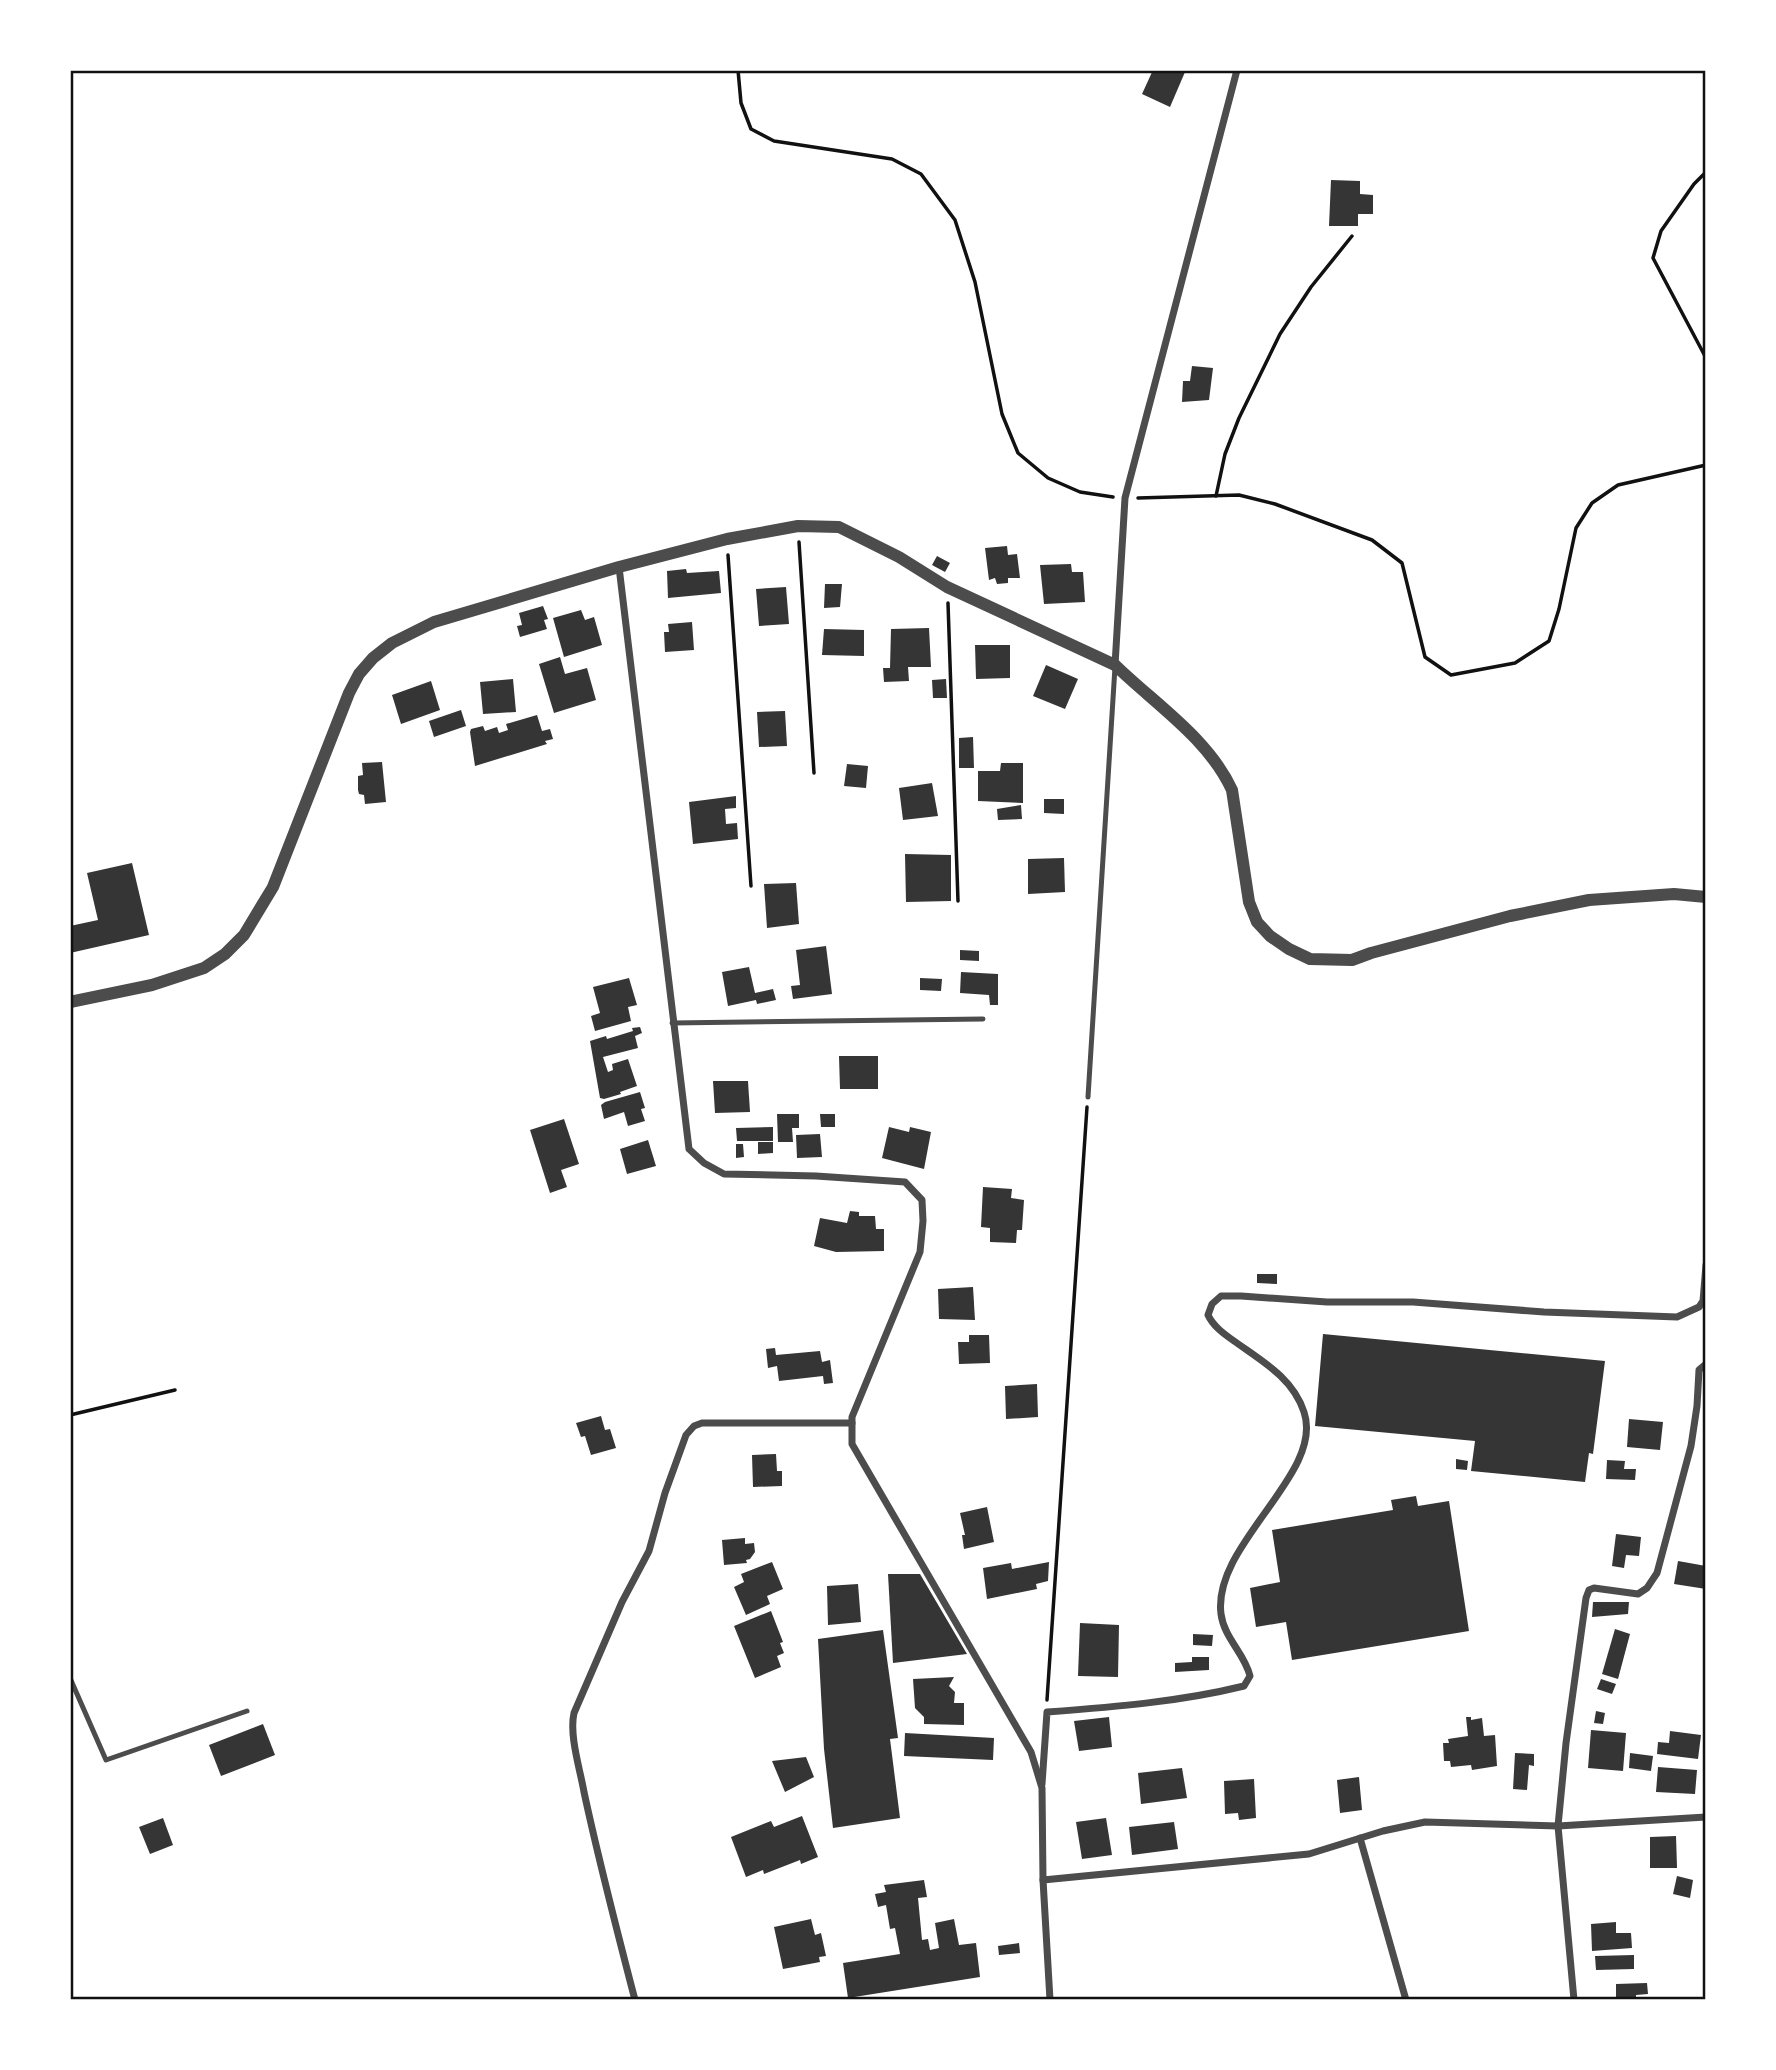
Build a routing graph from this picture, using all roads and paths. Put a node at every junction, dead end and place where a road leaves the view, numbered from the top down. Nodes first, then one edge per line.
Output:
1 (737, 70) edge
2 (1237, 70) edge
3 (1706, 172) edge
4 (1352, 236) dead end
5 (1706, 358) edge
6 (1706, 465) edge
7 (1216, 496) junction
8 (1125, 498) junction
9 (798, 526) junction
10 (727, 538) junction
11 (619, 567) junction
12 (947, 587) junction
13 (1115, 665) junction
14 (814, 773) dead end
15 (751, 886) dead end
16 (1706, 897) edge
17 (958, 901) dead end
18 (70, 1002) edge
19 (983, 1019) dead end
20 (673, 1023) junction
21 (1088, 1097) joint
22 (1706, 1265) edge
23 (1706, 1364) edge
24 (175, 1390) dead end
25 (70, 1415) edge
26 (852, 1423) junction
27 (70, 1678) edge
28 (247, 1711) dead end
29 (1047, 1712) junction
30 (1042, 1788) junction
31 (1706, 1817) edge
32 (1558, 1826) junction
33 (1360, 1838) junction
34 (1043, 1880) junction
35 (635, 2000) edge
36 (1050, 2000) edge
37 (1406, 2000) edge
38 (1574, 2000) edge

1 - 8 path
2 - 8 street
3 - 5 path
4 - 7 path
6 - 7 path
7 - 8 path
8 - 13 street
9 - 10 street
9 - 12 street
9 - 14 path
10 - 11 street
10 - 15 path
11 - 18 street
11 - 20 street
12 - 13 street
12 - 17 path
13 - 16 street
13 - 21 lane
19 - 20 lane
20 - 26 street
21 - 29 path
22 - 29 street
23 - 32 street
24 - 25 path
26 - 30 street
26 - 35 street
27 - 28 lane
29 - 30 street
30 - 34 street
31 - 32 street
32 - 33 street
32 - 38 street
33 - 34 street
33 - 37 street
34 - 36 street

